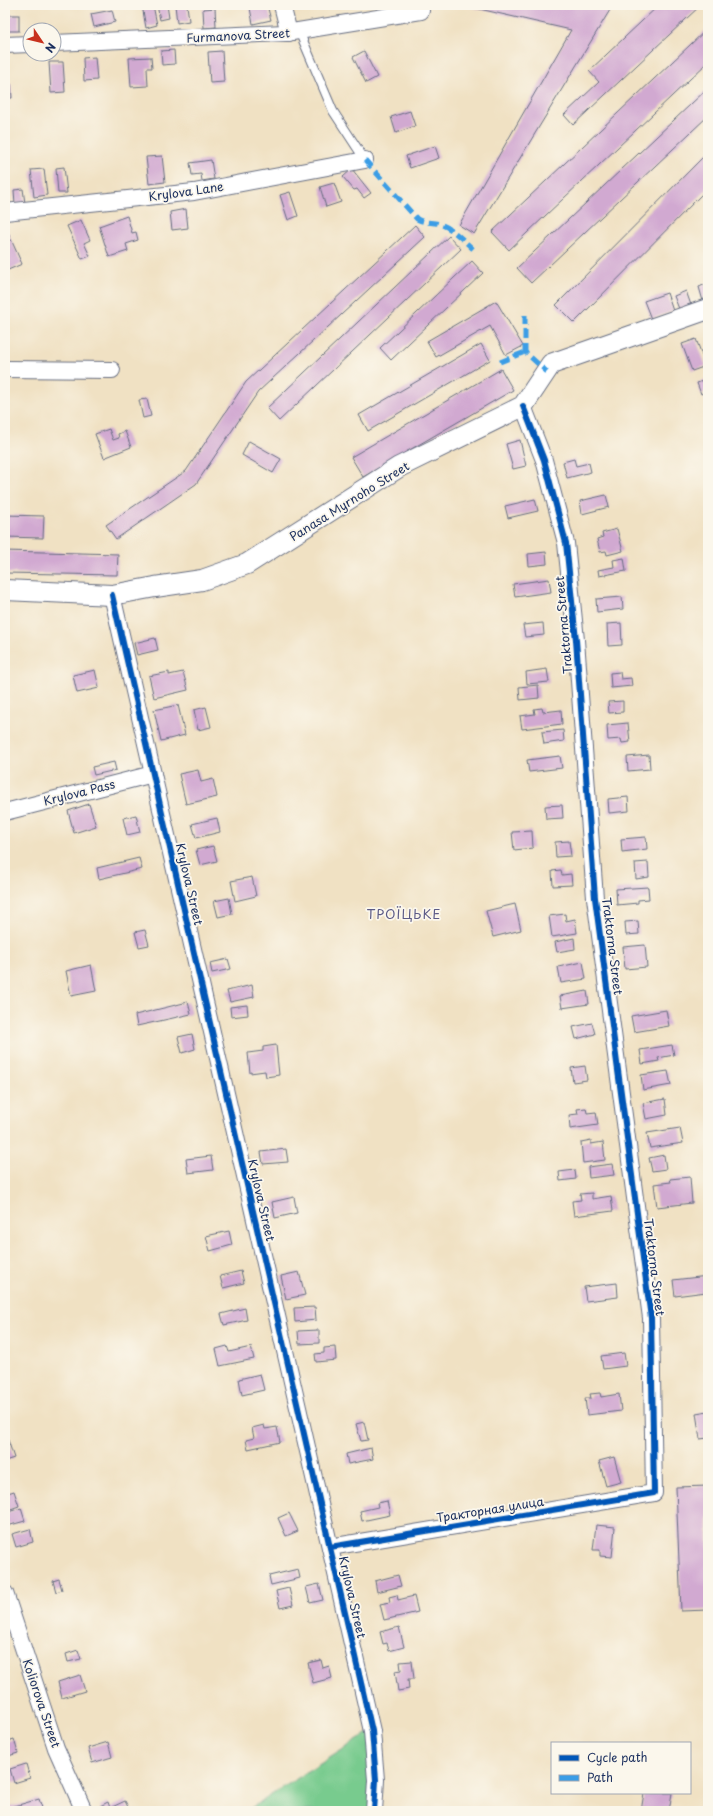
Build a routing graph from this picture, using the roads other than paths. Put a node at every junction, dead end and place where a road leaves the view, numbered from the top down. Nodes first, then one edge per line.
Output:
1 (282, 5) edge
2 (421, 11) dead end
3 (294, 32) junction
4 (62, 43) edge
5 (22, 44) edge
6 (5, 45) edge
7 (365, 160) joint
8 (5, 212) edge
9 (708, 309) edge
10 (5, 369) edge
11 (112, 370) dead end
12 (523, 406) junction
13 (5, 590) edge
14 (112, 595) junction
15 (153, 774) junction
16 (5, 812) edge
17 (654, 1493) joint
18 (330, 1547) junction
19 (5, 1593) edge
20 (84, 1811) edge
21 (374, 1811) edge

1 - 3 street
2 - 3 street, Furmanova Street
3 - 4 street, Furmanova Street
3 - 7 lane
5 - 6 street
7 - 8 street, Krylova Lane
9 - 12 street
10 - 11 street
12 - 14 street, Panasa Myrnoho Street
12 - 17 street, Traktorna Street
13 - 14 street, Panasa Myrnoho Street
14 - 15 street, Krylova Street
15 - 16 street, Krylova Pass
15 - 18 street, Krylova Street
17 - 18 street, Тракторная улица
18 - 21 street, Krylova Street
19 - 20 street, Koliorova Street

